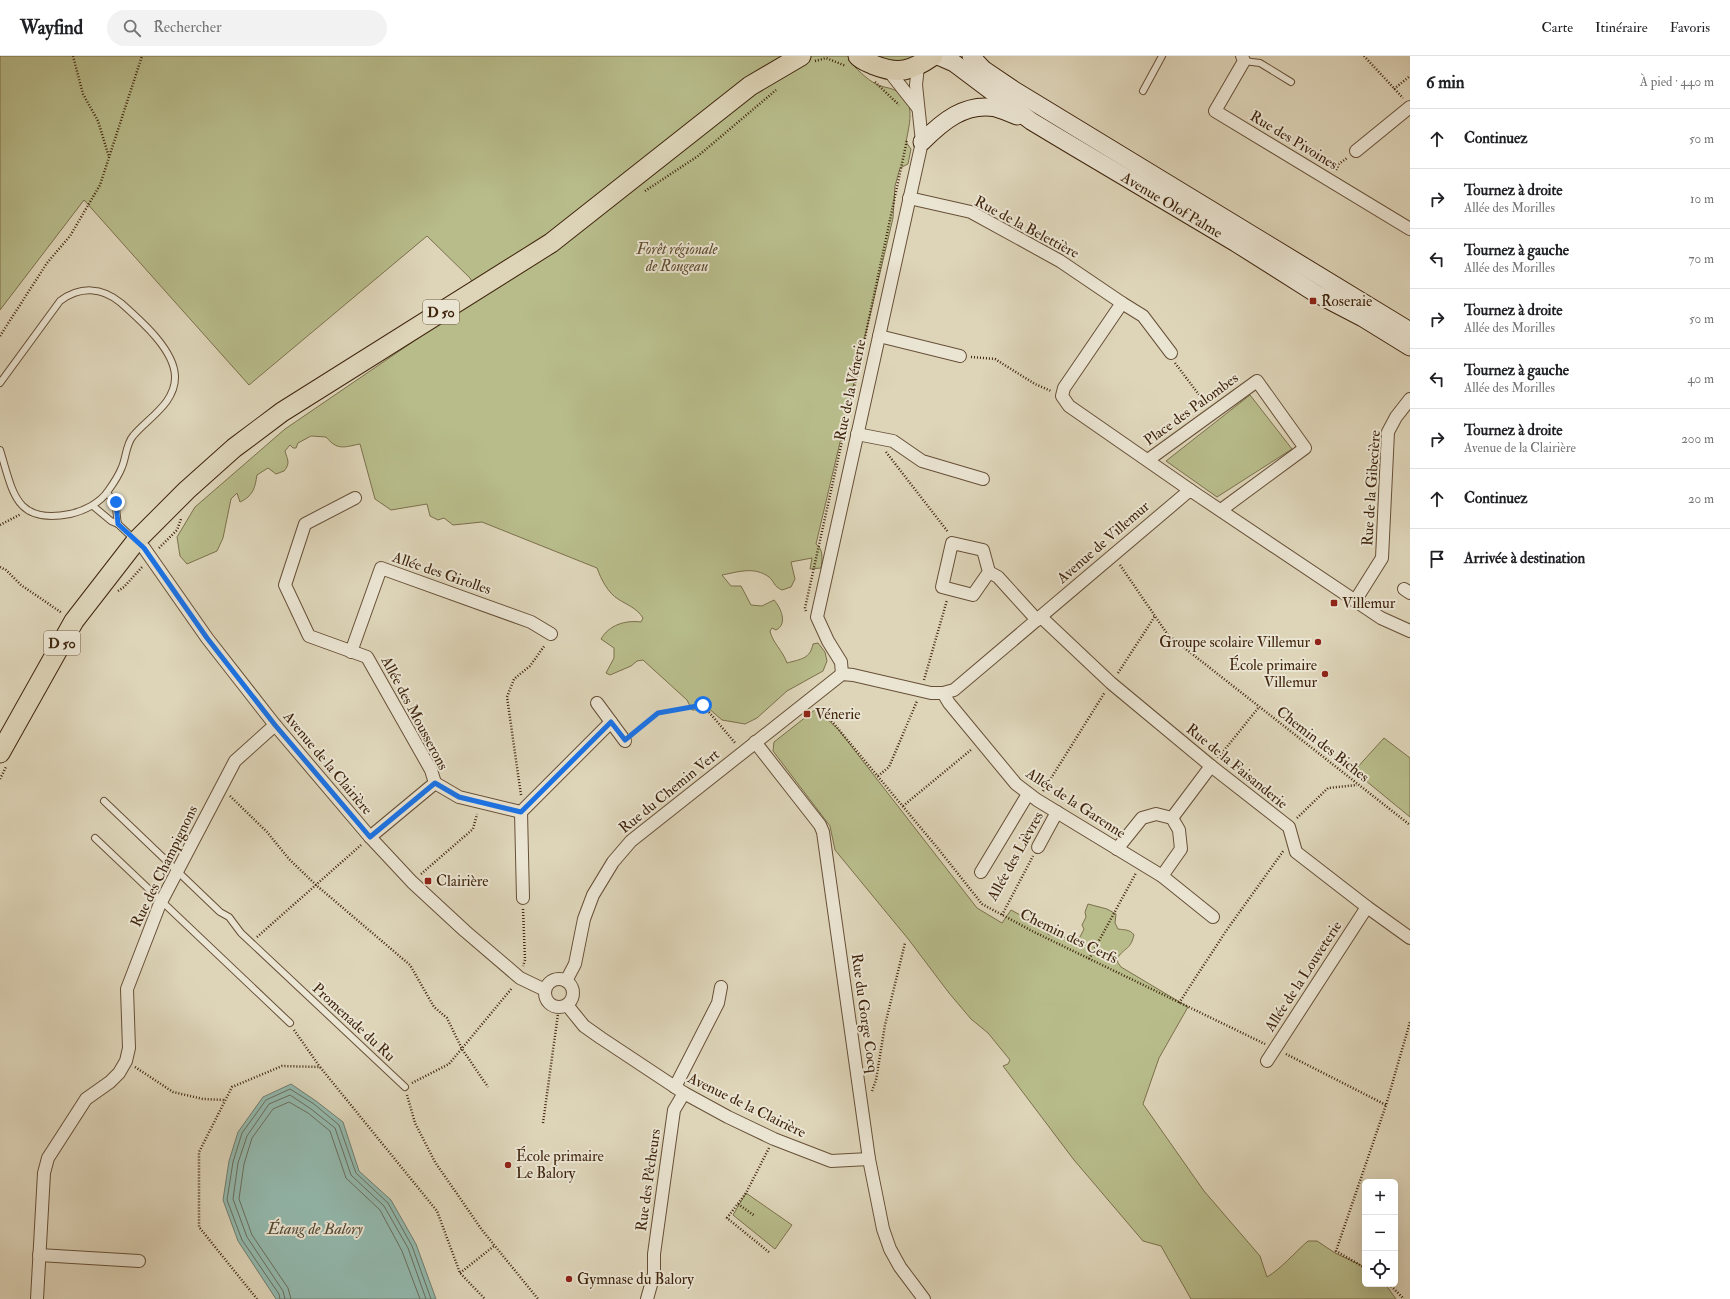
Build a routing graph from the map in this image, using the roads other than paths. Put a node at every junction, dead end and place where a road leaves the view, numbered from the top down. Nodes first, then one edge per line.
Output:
1 (777, 56) edge
2 (938, 56) edge
3 (971, 56) edge
4 (1162, 56) edge
5 (1243, 58) edge
6 (807, 59) edge
7 (852, 61) edge
8 (926, 61) edge
9 (881, 76) junction
10 (1291, 82) dead end
11 (750, 86) junction
12 (1143, 91) dead end
13 (1410, 107) edge
14 (918, 108) junction
15 (1032, 121) junction
16 (914, 140) junction
17 (1356, 151) road end
18 (909, 198) junction
19 (1410, 229) edge
20 (1122, 303) junction
21 (1410, 331) edge
22 (879, 336) junction
23 (1410, 347) edge
24 (1171, 353) road end
25 (960, 356) road end
26 (0, 383) edge
27 (1410, 400) edge
28 (857, 434) junction
29 (0, 450) edge
30 (1148, 460) junction
31 (983, 479) dead end
32 (1190, 490) junction
33 (107, 493) junction
34 (355, 498) dead end
35 (93, 506) junction
36 (1221, 510) junction
37 (118, 524) junction
38 (136, 541) junction
39 (989, 572) junction
40 (1355, 601) junction
41 (1039, 618) junction
42 (1410, 631) edge
43 (552, 634) road end
44 (351, 652) junction
45 (842, 674) junction
46 (943, 694) junction
47 (597, 703) dead end
48 (611, 722) junction
49 (275, 725) junction
50 (625, 740) road end
51 (755, 742) junction
52 (4, 759) edge
53 (1211, 766) junction
54 (435, 783) junction
55 (1033, 797) junction
56 (104, 801) dead end
57 (521, 812) junction
58 (1057, 812) junction
59 (1172, 818) junction
60 (370, 837) junction
61 (95, 838) dead end
62 (1038, 847) road end
63 (1117, 849) junction
64 (177, 871) junction
65 (981, 872) dead end
66 (1162, 876) junction
67 (523, 898) road end
68 (161, 902) junction
69 (1366, 907) junction
70 (1213, 917) dead end
71 (1410, 938) edge
72 (566, 981) junction
73 (721, 987) dead end
74 (545, 990) junction
75 (562, 1006) junction
76 (290, 1023) road end
77 (1267, 1062) dead end
78 (405, 1087) road end
79 (679, 1090) junction
80 (869, 1159) junction
81 (38, 1255) junction
82 (139, 1261) dead end
83 (37, 1299) edge
84 (647, 1299) edge
85 (924, 1299) edge

1 - 11 main road, D 50
2 - 15 main road, Avenue Olof Palme
3 - 21 main road, Avenue Olof Palme
4 - 12 lane
5 - 10 lane
5 - 19 street, Rue des Pivoines
6 - 11 main road, D 50
7 - 9 main road
8 - 9 main road
8 - 14 street, Rue de la Vénerie
9 - 14 street
11 - 38 main road, D 50
13 - 17 street
14 - 16 street, Rue de la Vénerie
15 - 16 main road
15 - 23 main road, Avenue Olof Palme
16 - 18 street, Rue de la Vénerie
18 - 20 street, Rue de la Belettière
18 - 22 street, Rue de la Vénerie
20 - 24 street, Rue de la Belettière
20 - 30 street
22 - 25 street
22 - 28 street, Rue de la Vénerie
26 - 33 lane
27 - 40 street, Rue de la Gibecière
28 - 31 street
28 - 45 street, Rue de la Vénerie
29 - 35 lane
30 - 32 street
30 - 36 street, Place des Palombes
32 - 36 street
32 - 41 street, Avenue de Villemur
33 - 35 lane
33 - 37 lane
34 - 44 street, Allée des Mousserons
35 - 37 lane
36 - 40 street
37 - 38 lane
38 - 49 street, Avenue de la Clairière
38 - 52 main road, D 50
39 - 39 street
39 - 41 street, Rue de la Faisanderie
40 - 42 street
41 - 46 street, Avenue de Villemur
41 - 53 street, Rue de la Faisanderie
43 - 44 street, Allée des Girolles
44 - 54 street, Allée des Mousserons
45 - 46 street
45 - 51 street, Rue du Chemin Vert
46 - 55 street, Allée de la Garenne
47 - 48 street
48 - 50 street
48 - 57 street
49 - 60 street, Avenue de la Clairière
49 - 64 street, Rue des Champignons
51 - 72 street, Rue du Chemin Vert
51 - 80 street, Rue du Gorge Cocq
53 - 59 street
53 - 69 street, Rue de la Faisanderie
54 - 57 street
54 - 60 street
55 - 58 street, Allée de la Garenne
55 - 65 street, Allée des Lièvres
56 - 64 lane, Promenade du Ru
57 - 67 street
58 - 62 street, Allée des Lièvres
58 - 63 street, Allée de la Garenne
59 - 63 street
59 - 66 street
60 - 74 street, Avenue de la Clairière
61 - 68 lane
63 - 66 street, Allée de la Garenne
64 - 68 street, Rue des Champignons
64 - 78 lane, Promenade du Ru
66 - 70 street, Allée de la Garenne
68 - 76 lane
68 - 81 street, Rue des Champignons
69 - 71 street, Rue de la Faisanderie
69 - 77 street, Allée de la Louveterie
72 - 74 street
72 - 75 street
73 - 79 street, Rue des Pêcheurs
74 - 75 street
75 - 79 street, Avenue de la Clairière
79 - 80 street, Avenue de la Clairière
79 - 84 street, Rue des Pêcheurs
80 - 85 street, Rue du Gorge Cocq
81 - 82 street
81 - 83 street, Rue des Champignons

